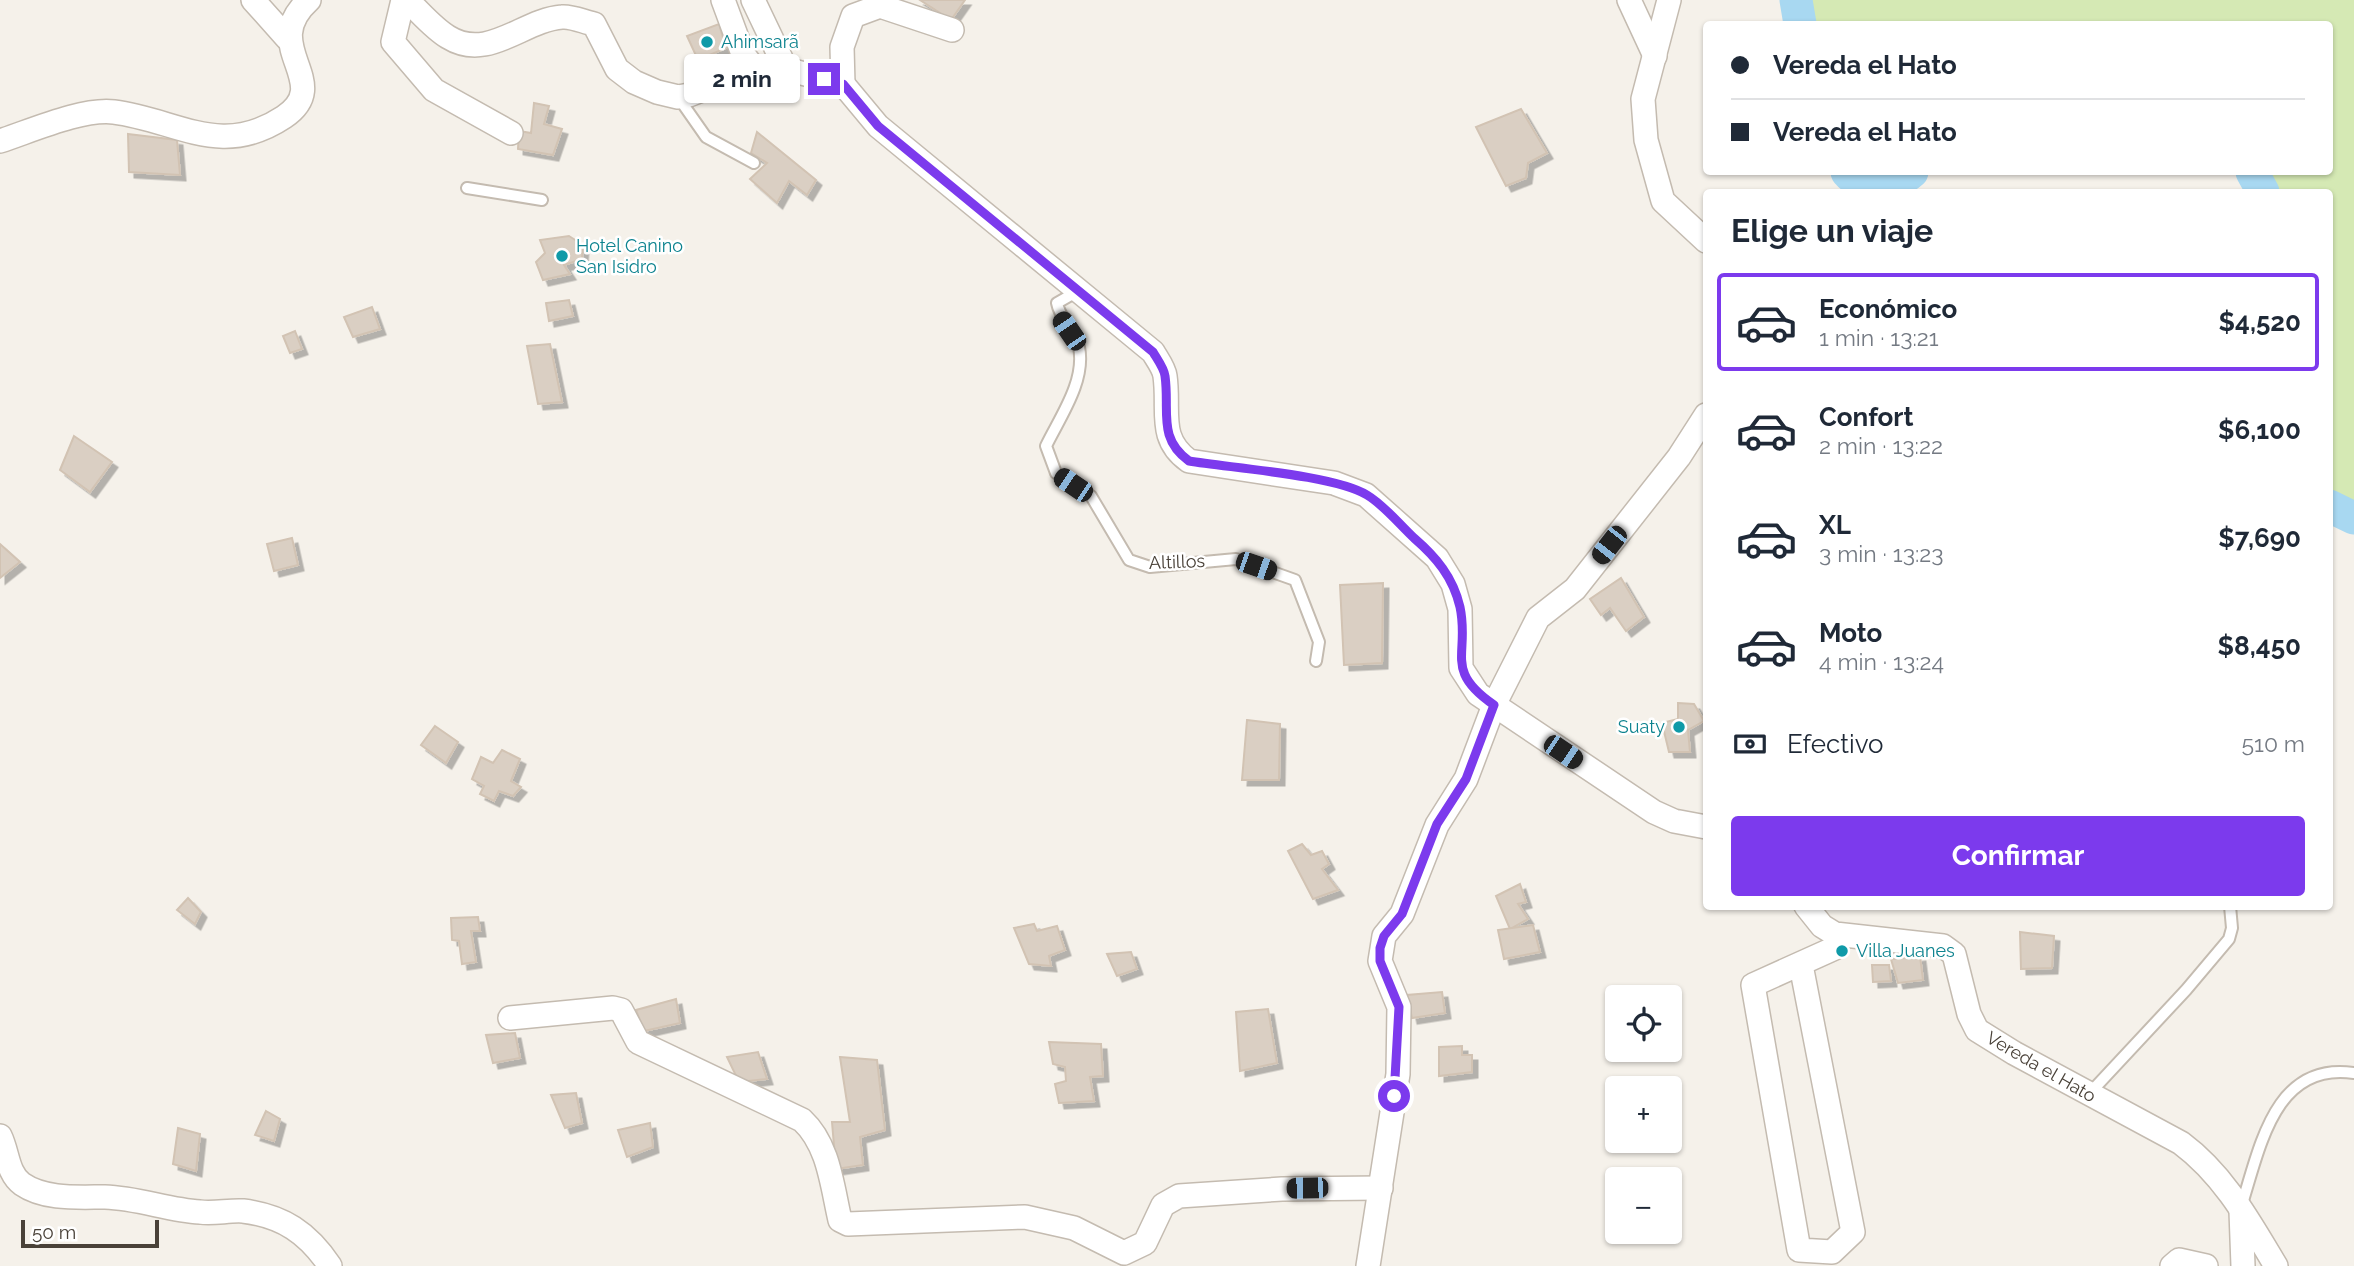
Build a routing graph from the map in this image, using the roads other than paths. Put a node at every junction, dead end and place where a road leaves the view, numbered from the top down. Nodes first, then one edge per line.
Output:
1 (253, 0) edge
2 (309, 0) edge
3 (405, 0) edge
4 (723, 0) edge
5 (753, 0) edge
6 (1629, 0) edge
7 (1669, 0) edge
8 (952, 30) dead end
9 (287, 38) junction
10 (1655, 56) junction
11 (786, 69) junction
12 (764, 81) junction
13 (843, 84) junction
14 (678, 97) junction
15 (511, 133) dead end
16 (0, 141) edge
17 (754, 163) dead end
18 (467, 188) dead end
19 (542, 200) dead end
20 (1703, 238) edge
21 (1078, 291) junction
22 (1703, 420) edge
23 (1316, 661) dead end
24 (1494, 705) junction
25 (1703, 826) edge
26 (1810, 910) edge
27 (2230, 910) edge
28 (1845, 943) junction
29 (1801, 965) junction
30 (510, 1018) dead end
31 (2354, 1073) edge
32 (2089, 1094) junction
33 (0, 1136) edge
34 (1381, 1188) junction
35 (2241, 1207) junction
36 (330, 1266) edge
37 (1368, 1266) edge
38 (2172, 1266) edge
39 (2206, 1266) edge
40 (2243, 1266) edge
41 (2276, 1266) edge

1 - 9 street
2 - 9 street
3 - 14 street
3 - 15 street
4 - 12 street
5 - 11 street
6 - 10 street
7 - 10 street
8 - 13 street
9 - 16 street
10 - 20 street
11 - 12 street
11 - 13 street
12 - 14 street
13 - 21 street
14 - 17 lane
18 - 19 lane
21 - 23 lane, Altillos
21 - 24 street
22 - 24 street
24 - 25 street
24 - 34 street
26 - 28 street, Vereda el Hato
27 - 32 lane
28 - 29 street
28 - 32 street, Vereda el Hato
29 - 29 street
30 - 34 street
31 - 35 lane
32 - 35 street, Vereda el Hato
33 - 36 street
34 - 37 street
35 - 40 street
35 - 41 street, Vereda el Hato
38 - 39 street

